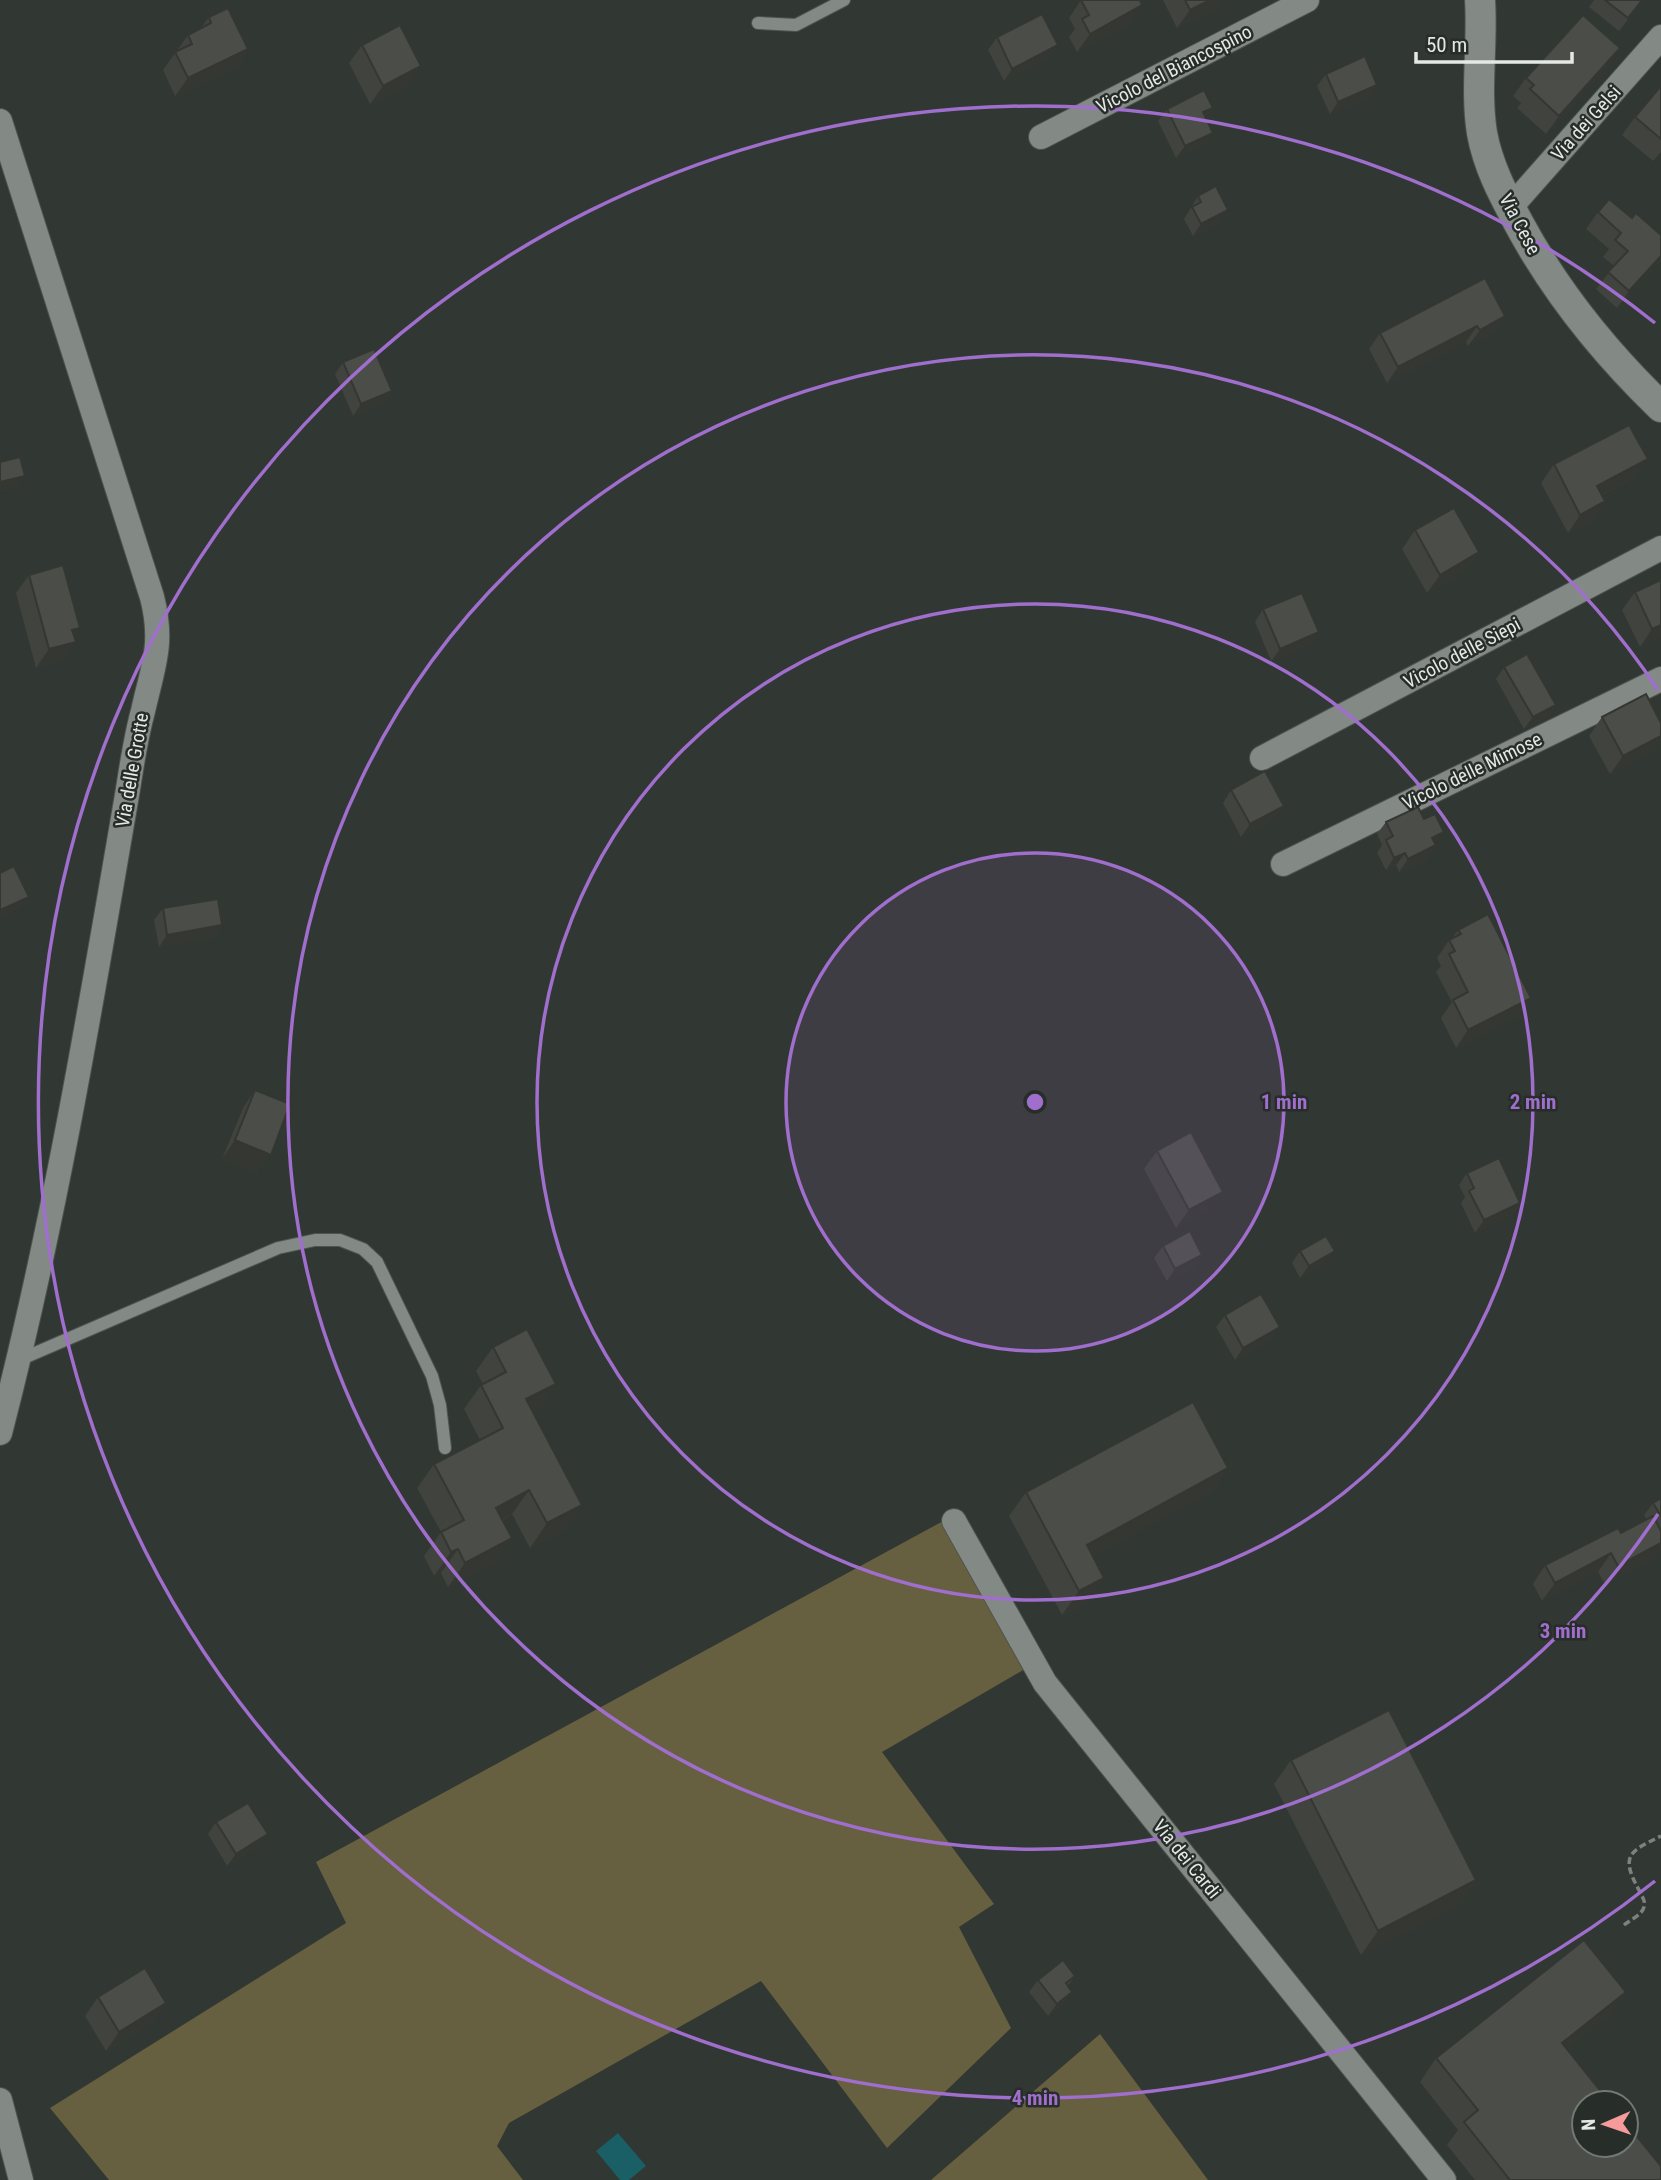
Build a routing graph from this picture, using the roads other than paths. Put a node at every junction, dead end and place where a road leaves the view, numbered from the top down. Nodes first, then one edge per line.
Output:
1 (844, 0) edge
2 (1307, 0) edge
3 (1480, 0) edge
4 (758, 23) dead end
5 (1661, 37) edge
6 (0, 121) edge
7 (1041, 137) dead end
8 (1510, 208) junction
9 (1661, 407) edge
10 (1661, 548) edge
11 (1661, 679) edge
12 (1262, 758) dead end
13 (1283, 864) dead end
14 (19, 1360) junction
15 (5, 1387) edge
16 (0, 1433) edge
17 (445, 1448) dead end
18 (954, 1521) dead end
19 (0, 2100) edge
20 (21, 2180) edge
21 (1444, 2180) edge

1 - 4 lane
2 - 7 street, Vicolo del Biancospino
3 - 8 street, Via Cese
5 - 8 street, Via dei Gelsi
6 - 14 street, Via delle Grotte
8 - 9 street, Via Cese
10 - 12 street, Vicolo delle Siepi
11 - 13 street, Vicolo delle Mimose
14 - 15 street, Via delle Grotte
14 - 17 lane
15 - 16 street, Via delle Grotte
18 - 21 street, Via dei Cardi
19 - 20 street

